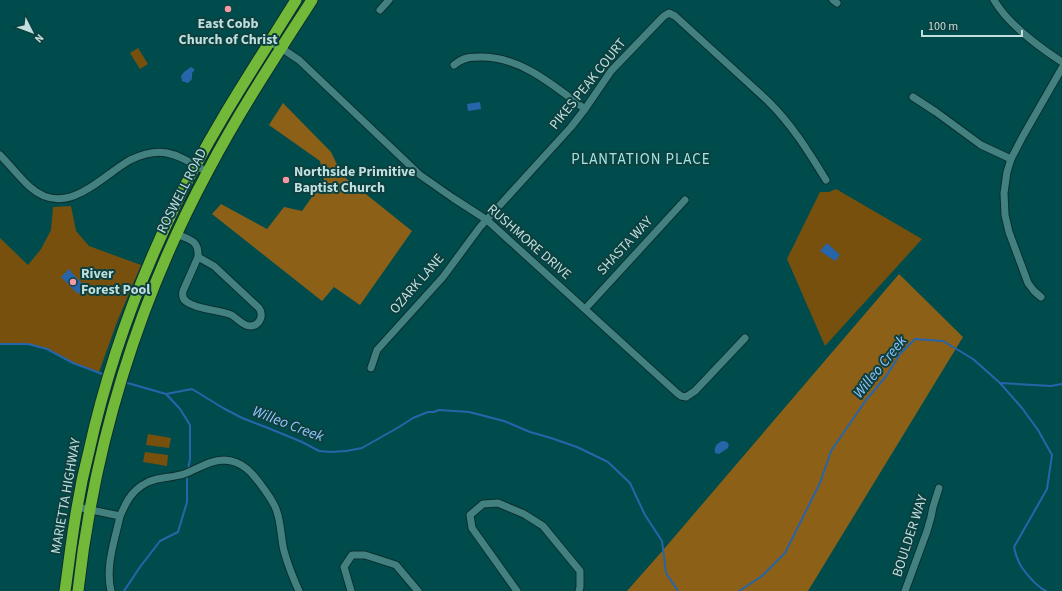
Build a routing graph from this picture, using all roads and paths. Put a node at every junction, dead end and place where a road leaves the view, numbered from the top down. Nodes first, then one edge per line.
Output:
1 (296, 0) edge
2 (312, 0) edge
3 (389, 0) edge
4 (994, 0) edge
5 (380, 10) dead end
6 (269, 42) junction
7 (281, 48) junction
8 (1062, 62) edge
9 (454, 65) dead end
10 (1062, 68) edge
11 (913, 97) dead end
12 (585, 109) junction
13 (0, 155) edge
14 (1011, 159) junction
15 (195, 165) junction
16 (207, 172) junction
17 (826, 180) dead end
18 (685, 200) dead end
19 (487, 220) junction
20 (176, 234) junction
21 (198, 257) junction
22 (1041, 297) dead end
23 (585, 309) junction
24 (745, 338) dead end
25 (371, 368) dead end
26 (99, 408) joint
27 (112, 412) joint
28 (939, 488) dead end
29 (77, 507) junction
30 (90, 510) junction
31 (120, 516) junction
32 (66, 591) edge
33 (78, 591) edge
34 (111, 591) edge
35 (299, 591) edge
36 (351, 591) edge
37 (418, 591) edge
38 (517, 591) edge
39 (579, 591) edge
40 (905, 591) edge

1 - 6 highway, ROSWELL ROAD
2 - 7 highway, ROSWELL ROAD
3 - 5 street
4 - 8 street
6 - 7 street, RUSHMORE DRIVE
6 - 15 highway, ROSWELL ROAD
7 - 16 highway, ROSWELL ROAD
7 - 19 street, RUSHMORE DRIVE
9 - 12 street
10 - 14 street
11 - 14 street
12 - 17 street, PIKES PEAK COURT
12 - 19 street, PIKES PEAK COURT
13 - 15 street
14 - 22 street
15 - 16 street
15 - 26 highway, ROSWELL ROAD
16 - 20 highway, ROSWELL ROAD
18 - 23 street, SHASTA WAY
19 - 23 street, RUSHMORE DRIVE
19 - 25 street, OZARK LANE
20 - 21 street
20 - 27 highway, ROSWELL ROAD
21 - 21 street
23 - 24 street, RUSHMORE DRIVE
26 - 29 highway, MARIETTA HIGHWAY
27 - 30 highway, MARIETTA HIGHWAY
28 - 40 street, BOULDER WAY
29 - 30 street
29 - 32 highway, MARIETTA HIGHWAY
30 - 31 street
30 - 33 highway, MARIETTA HIGHWAY
31 - 34 street
31 - 35 street
36 - 37 street
38 - 39 street

